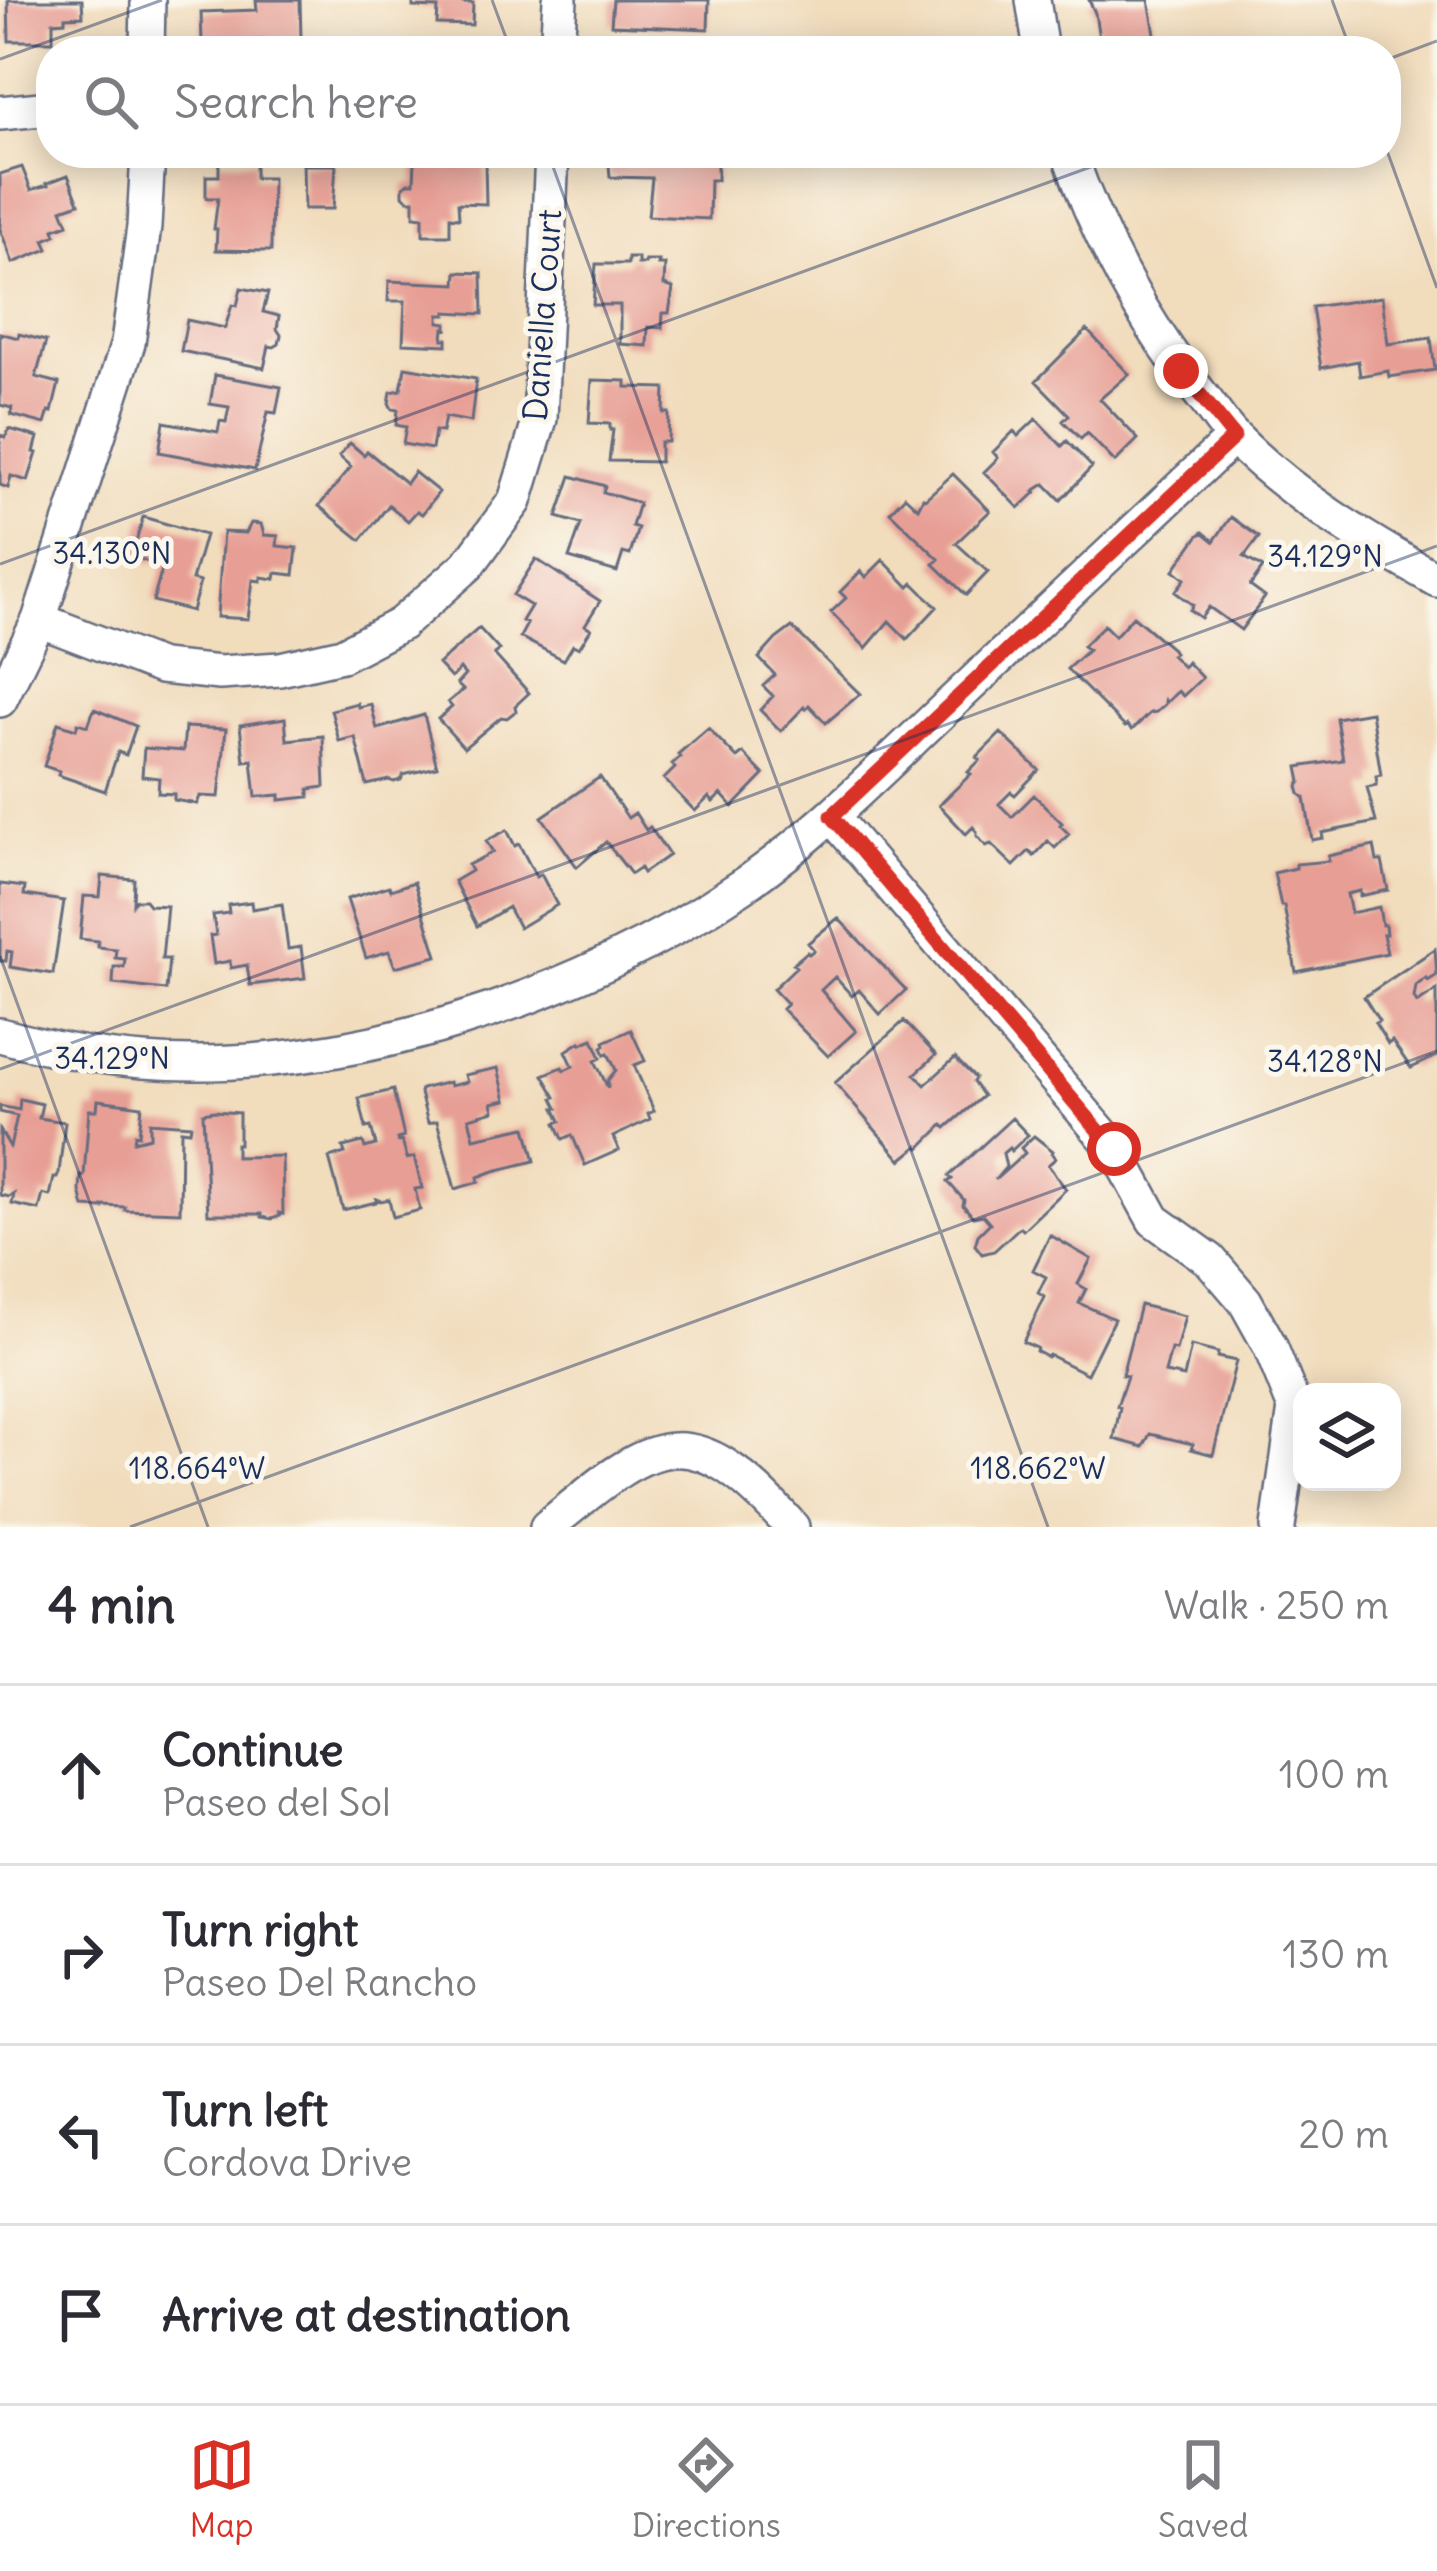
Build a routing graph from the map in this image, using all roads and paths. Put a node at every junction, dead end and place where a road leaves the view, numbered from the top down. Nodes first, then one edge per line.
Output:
1 (148, 0) edge
2 (560, 0) edge
3 (1033, 0) edge
4 (148, 36) edge
5 (558, 36) edge
6 (1039, 36) edge
7 (36, 109) edge
8 (0, 113) edge
9 (147, 168) edge
10 (551, 168) edge
11 (1074, 168) edge
12 (1234, 437) junction
13 (1437, 580) edge
14 (39, 620) junction
15 (0, 700) edge
16 (832, 816) junction
17 (0, 1035) edge
18 (547, 1527) edge
19 (792, 1527) edge
20 (1279, 1527) edge

1 - 4 street
2 - 5 street
3 - 6 street
7 - 8 street
9 - 14 street
10 - 14 street, Daniella Court
11 - 12 street
12 - 13 street
12 - 16 street
14 - 15 street
16 - 17 street
16 - 20 street
18 - 19 street

